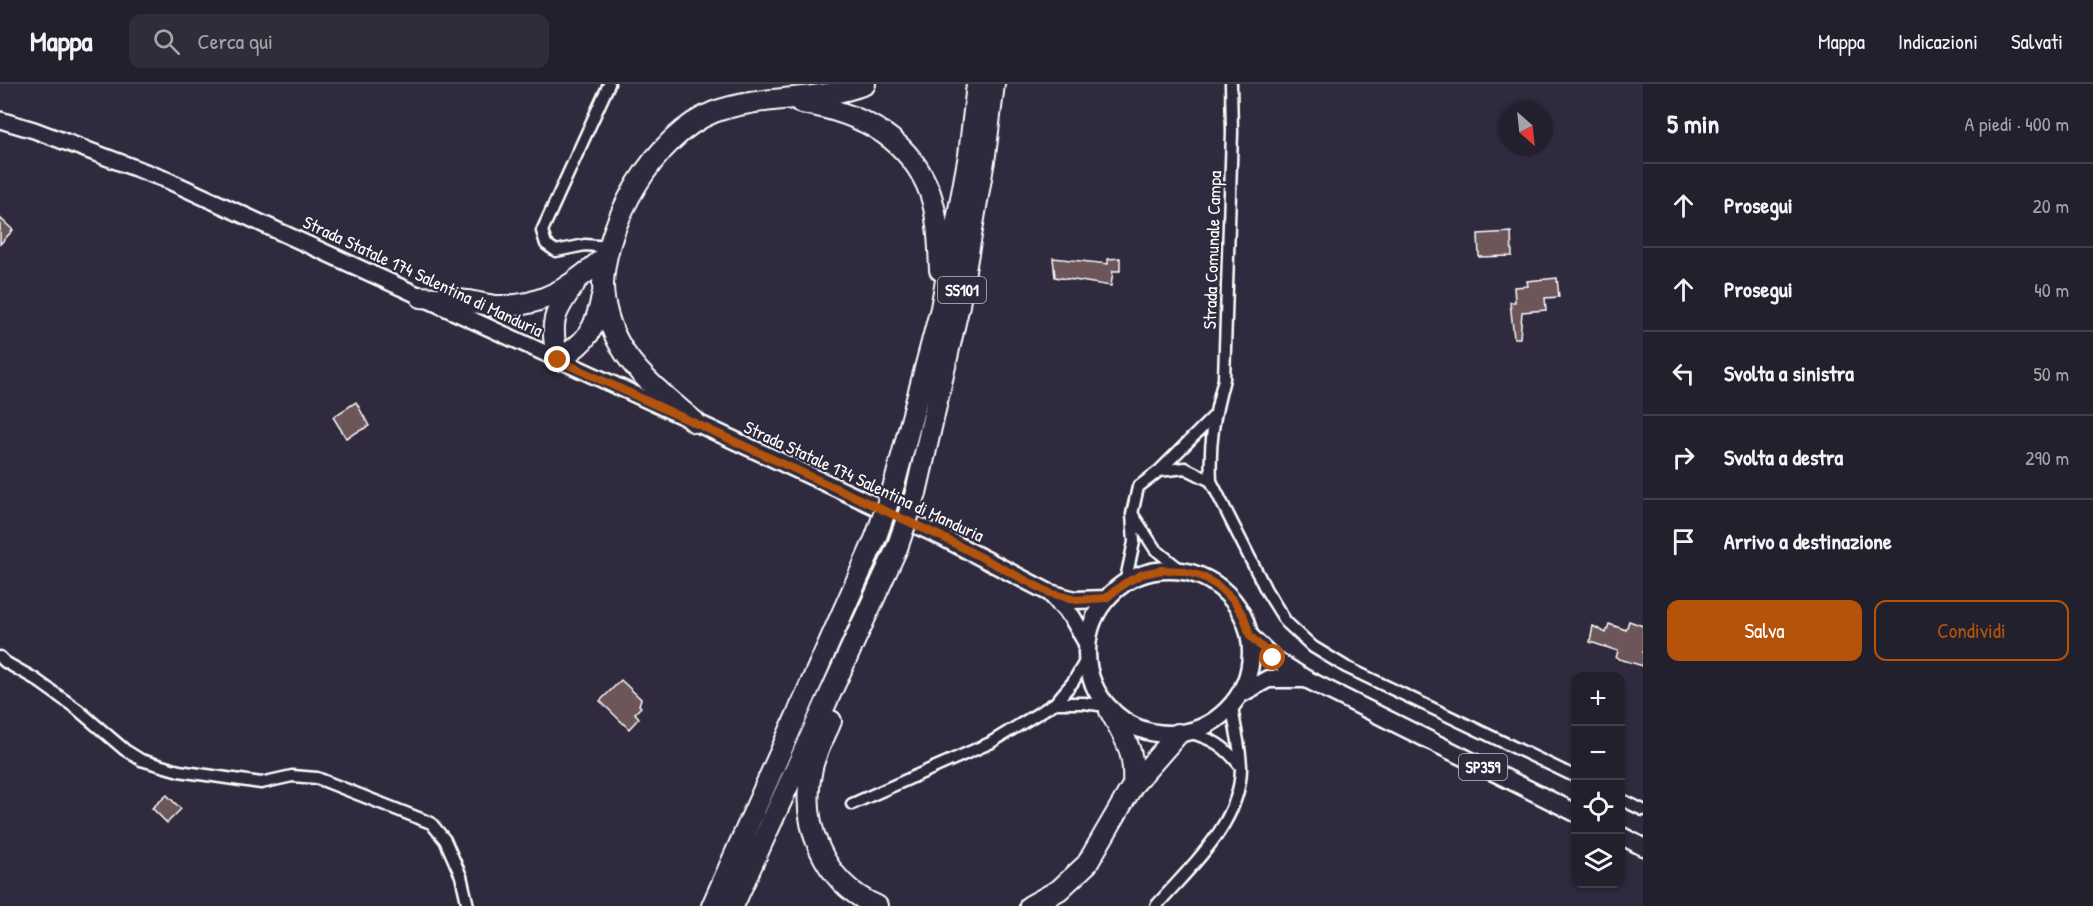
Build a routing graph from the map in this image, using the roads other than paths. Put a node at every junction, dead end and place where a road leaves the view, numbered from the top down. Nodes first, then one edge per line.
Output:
1 (609, 84) edge
2 (865, 84) edge
3 (977, 84) edge
4 (994, 84) edge
5 (1231, 84) edge
6 (780, 99) junction
7 (0, 120) edge
8 (608, 252) junction
9 (575, 283) junction
10 (603, 290) junction
11 (421, 297) junction
12 (941, 301) junction
13 (558, 360) junction
14 (1214, 416) junction
15 (695, 422) junction
16 (1158, 471) junction
17 (1211, 481) junction
18 (1132, 514) junction
19 (1182, 571) junction
20 (1125, 583) junction
21 (1050, 593) junction
22 (1106, 598) junction
23 (1250, 636) junction
24 (1087, 650) junction
25 (846, 656) junction
26 (0, 657) edge
27 (1306, 679) junction
28 (1236, 700) junction
29 (1055, 703) junction
30 (1108, 708) junction
31 (1183, 733) junction
32 (1241, 768) junction
33 (1571, 775) edge
34 (1133, 785) junction
35 (1625, 801) edge
36 (852, 804) dead end
37 (1643, 810) edge
38 (1571, 811) edge
39 (1625, 838) edge
40 (1643, 847) edge
41 (468, 906) edge
42 (712, 906) edge
43 (733, 906) edge
44 (877, 906) edge
45 (1030, 906) edge
46 (1156, 906) edge

1 - 8 street
2 - 6 highway
3 - 12 highway, SS101
4 - 25 highway, SS101, bridge
5 - 14 street, Strada Comunale Campa
6 - 8 highway
6 - 12 highway
7 - 11 main road, Strada Statale 174 Salentina di Manduria
8 - 9 highway
8 - 10 highway
9 - 11 highway
9 - 13 highway
10 - 13 highway
10 - 15 highway
11 - 13 main road, Strada Statale 174 Salentina di Manduria
12 - 42 highway, SS101, bridge
13 - 15 main road, Strada Statale 174 Salentina di Manduria
14 - 16 street
14 - 17 street, Strada Comunale Campa
15 - 21 main road, Strada Statale 174 Salentina di Manduria
16 - 17 street
16 - 18 street
17 - 33 street
18 - 19 street
18 - 20 street
19 - 20 main road
19 - 23 main road
20 - 22 main road
21 - 22 main road, Strada Statale 174 Salentina di Manduria
21 - 24 main road, Strada Statale 174 Salentina di Manduria
22 - 24 main road
23 - 27 main road, SP359
23 - 28 main road
24 - 29 street
24 - 30 main road
25 - 43 highway, SS101
25 - 44 highway
26 - 41 street
27 - 28 main road, SP359
27 - 38 main road, SP359
28 - 31 main road
28 - 32 street
29 - 30 street
29 - 36 street
30 - 31 main road
30 - 34 highway
31 - 32 street
31 - 34 highway
32 - 46 street
34 - 45 highway
35 - 37 street
39 - 40 main road

